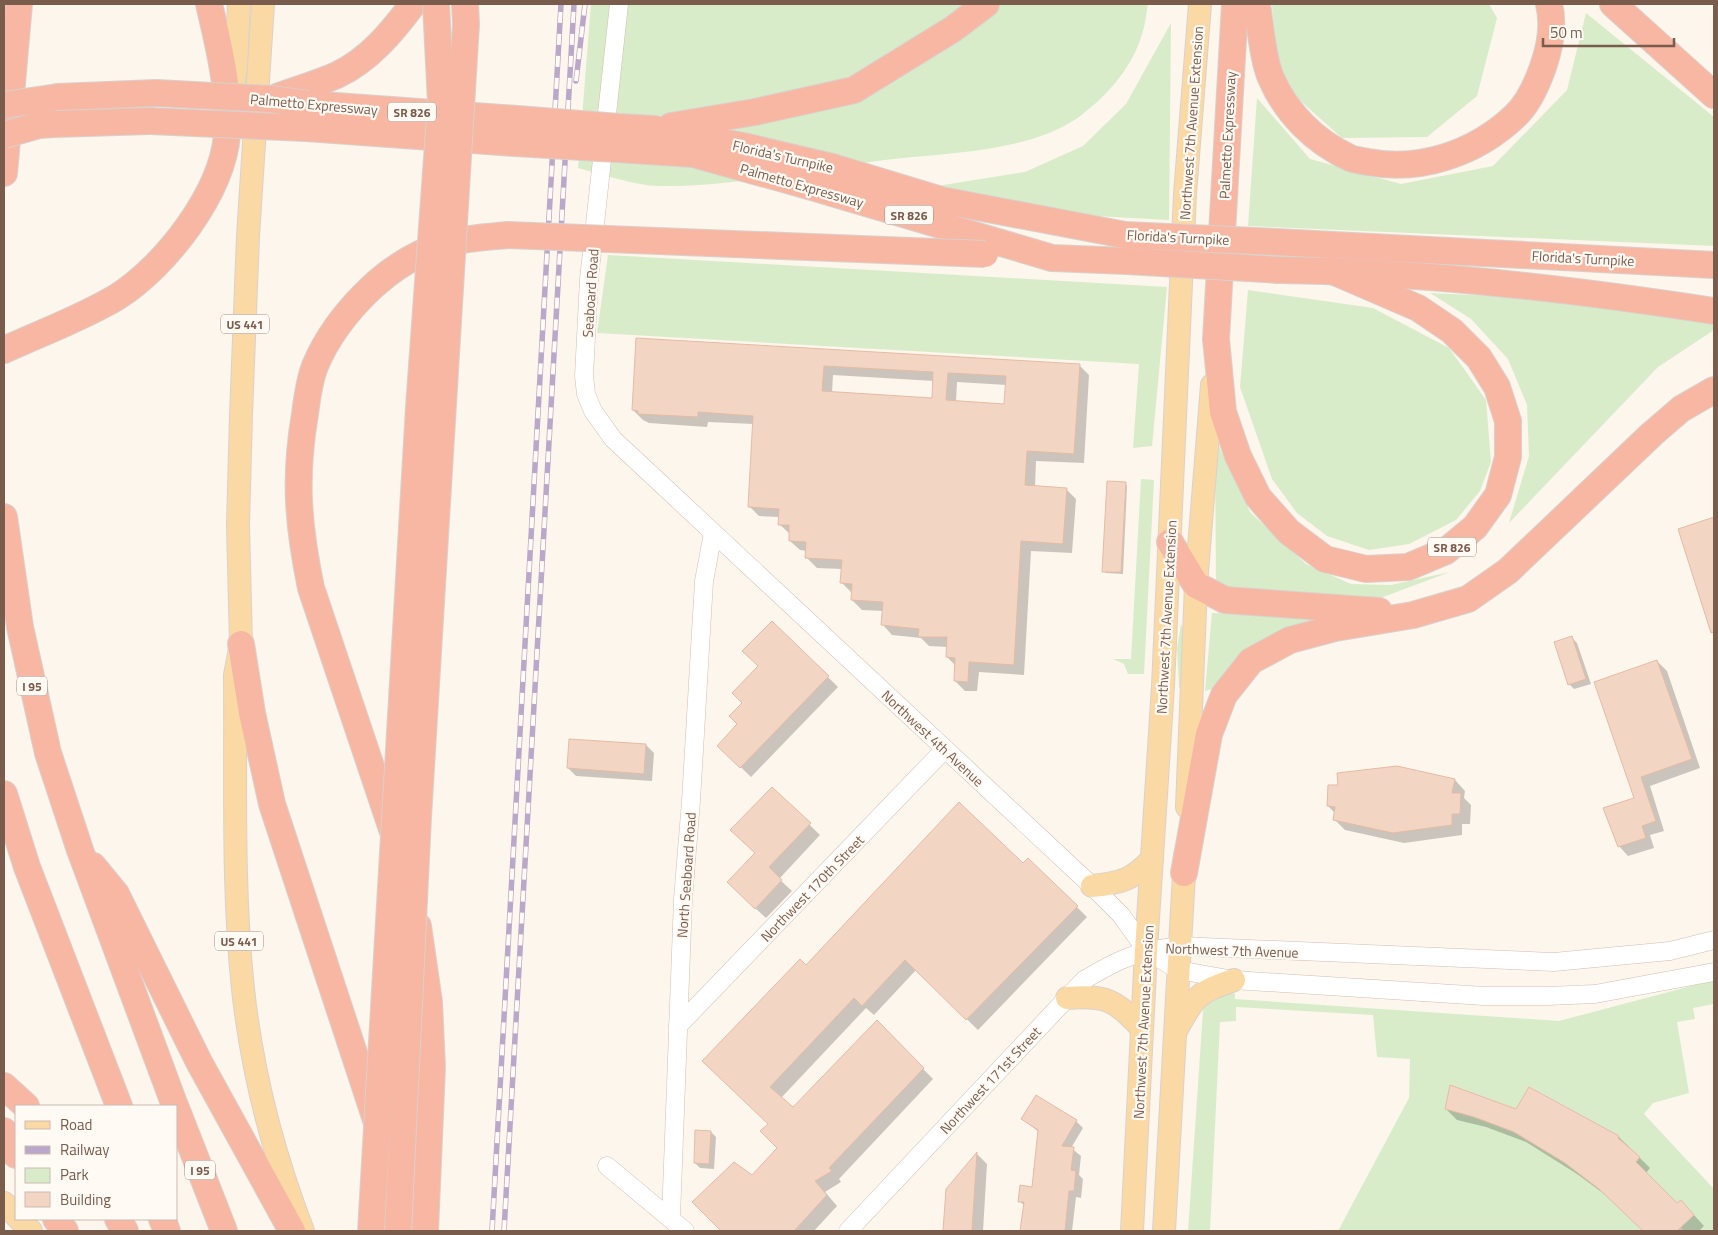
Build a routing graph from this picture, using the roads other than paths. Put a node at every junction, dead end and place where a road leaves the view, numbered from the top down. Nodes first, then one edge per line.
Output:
1 (19, 4) edge
2 (209, 4) edge
3 (239, 4) edge
4 (263, 4) edge
5 (412, 4) edge
6 (436, 4) edge
7 (465, 4) edge
8 (619, 4) edge
9 (986, 4) edge
10 (1200, 4) edge
11 (1235, 4) edge
12 (1257, 4) edge
13 (1549, 4) edge
14 (1613, 4) edge
15 (1714, 95) edge
16 (4, 105) edge
17 (308, 106) junction
18 (654, 129) junction
19 (227, 133) junction
20 (4, 135) edge
21 (618, 138) junction
22 (4, 173) edge
23 (1052, 258) junction
24 (1714, 265) edge
25 (1330, 270) junction
26 (1714, 311) edge
27 (1216, 339) junction
28 (4, 350) edge
29 (1714, 390) edge
30 (4, 517) edge
31 (713, 533) junction
32 (1170, 542) junction
33 (1196, 585) junction
34 (1412, 615) junction
35 (241, 644) junction
36 (945, 749) junction
37 (4, 794) edge
38 (80, 850) junction
39 (1152, 859) junction
40 (1184, 873) junction
41 (1092, 886) junction
42 (1714, 940) edge
43 (1180, 946) junction
44 (1146, 950) junction
45 (1178, 970) junction
46 (1714, 972) edge
47 (1234, 980) junction
48 (1067, 998) junction
49 (678, 1026) junction
50 (1142, 1029) junction
51 (1175, 1034) junction
52 (4, 1086) edge
53 (25, 1105) edge
54 (119, 1105) edge
55 (175, 1105) edge
56 (178, 1112) edge
57 (4, 1131) edge
58 (15, 1153) edge
59 (607, 1166) dead end
60 (4, 1204) edge
61 (15, 1214) edge
62 (671, 1217) junction
63 (21, 1220) edge
64 (57, 1220) edge
65 (119, 1220) edge
66 (31, 1231) edge
67 (65, 1231) edge
68 (125, 1231) edge
69 (224, 1231) edge
70 (292, 1231) edge
71 (303, 1231) edge
72 (371, 1231) edge
73 (399, 1231) edge
74 (424, 1231) edge
75 (685, 1231) edge
76 (848, 1231) edge
77 (1132, 1231) edge
78 (1164, 1231) edge

1 - 22 highway
2 - 19 highway
3 - 19 main road
4 - 35 main road, US 441
5 - 17 highway
6 - 72 highway, bridge
7 - 73 highway, bridge
8 - 31 street, Seaboard Road
9 - 18 highway, SR 826
10 - 32 main road, Northwest 7th Avenue Extension
11 - 27 highway, Palmetto Expressway / SR 826
12 - 13 highway
14 - 15 highway
16 - 17 highway, Palmetto Expressway / SR 826, bridge
17 - 20 highway, Palmetto Expressway / SR 826, bridge
17 - 21 highway, Palmetto Expressway / SR 826, bridge
18 - 21 highway, SR 826
18 - 24 highway, Florida's Turnpike, bridge
19 - 28 highway
21 - 23 highway, Palmetto Expressway / SR 826
23 - 25 highway, Palmetto Expressway / SR 826, bridge
23 - 74 highway, bridge
25 - 26 highway
25 - 27 highway, SR 826
27 - 33 main road, Northwest 7th Avenue Extension
29 - 34 highway
30 - 38 highway, I 95
31 - 36 street, Northwest 4th Avenue
31 - 49 street, North Seaboard Road
32 - 33 highway
32 - 39 main road, Northwest 7th Avenue Extension
33 - 34 highway
33 - 40 main road, Northwest 7th Avenue Extension
34 - 40 highway
35 - 71 main road, US 441
35 - 73 highway
36 - 41 street, Northwest 4th Avenue
36 - 49 street, Northwest 170th Street
37 - 54 highway
38 - 55 highway, I 95
38 - 70 highway
39 - 41 main road
39 - 44 main road, Northwest 7th Avenue Extension
40 - 43 main road, Northwest 7th Avenue Extension
41 - 44 street, Northwest 4th Avenue
42 - 43 street, Northwest 7th Avenue
43 - 44 street, Northwest 7th Avenue
43 - 45 main road, Northwest 7th Avenue Extension
44 - 45 street, Northwest 7th Avenue
44 - 48 street, Northwest 171st Street
44 - 50 main road, Northwest 7th Avenue Extension
45 - 47 street, Northwest 7th Avenue
45 - 51 main road, Northwest 7th Avenue Extension
46 - 47 street, Northwest 7th Avenue
47 - 51 main road
48 - 50 main road
48 - 76 street, Northwest 171st Street
49 - 62 street, North Seaboard Road
50 - 77 main road, Northwest 7th Avenue Extension
51 - 78 main road, Northwest 7th Avenue Extension
52 - 53 highway
56 - 69 highway, I 95
57 - 58 highway
59 - 62 street
60 - 61 main road
62 - 75 street
63 - 66 main road
64 - 67 highway
65 - 68 highway

